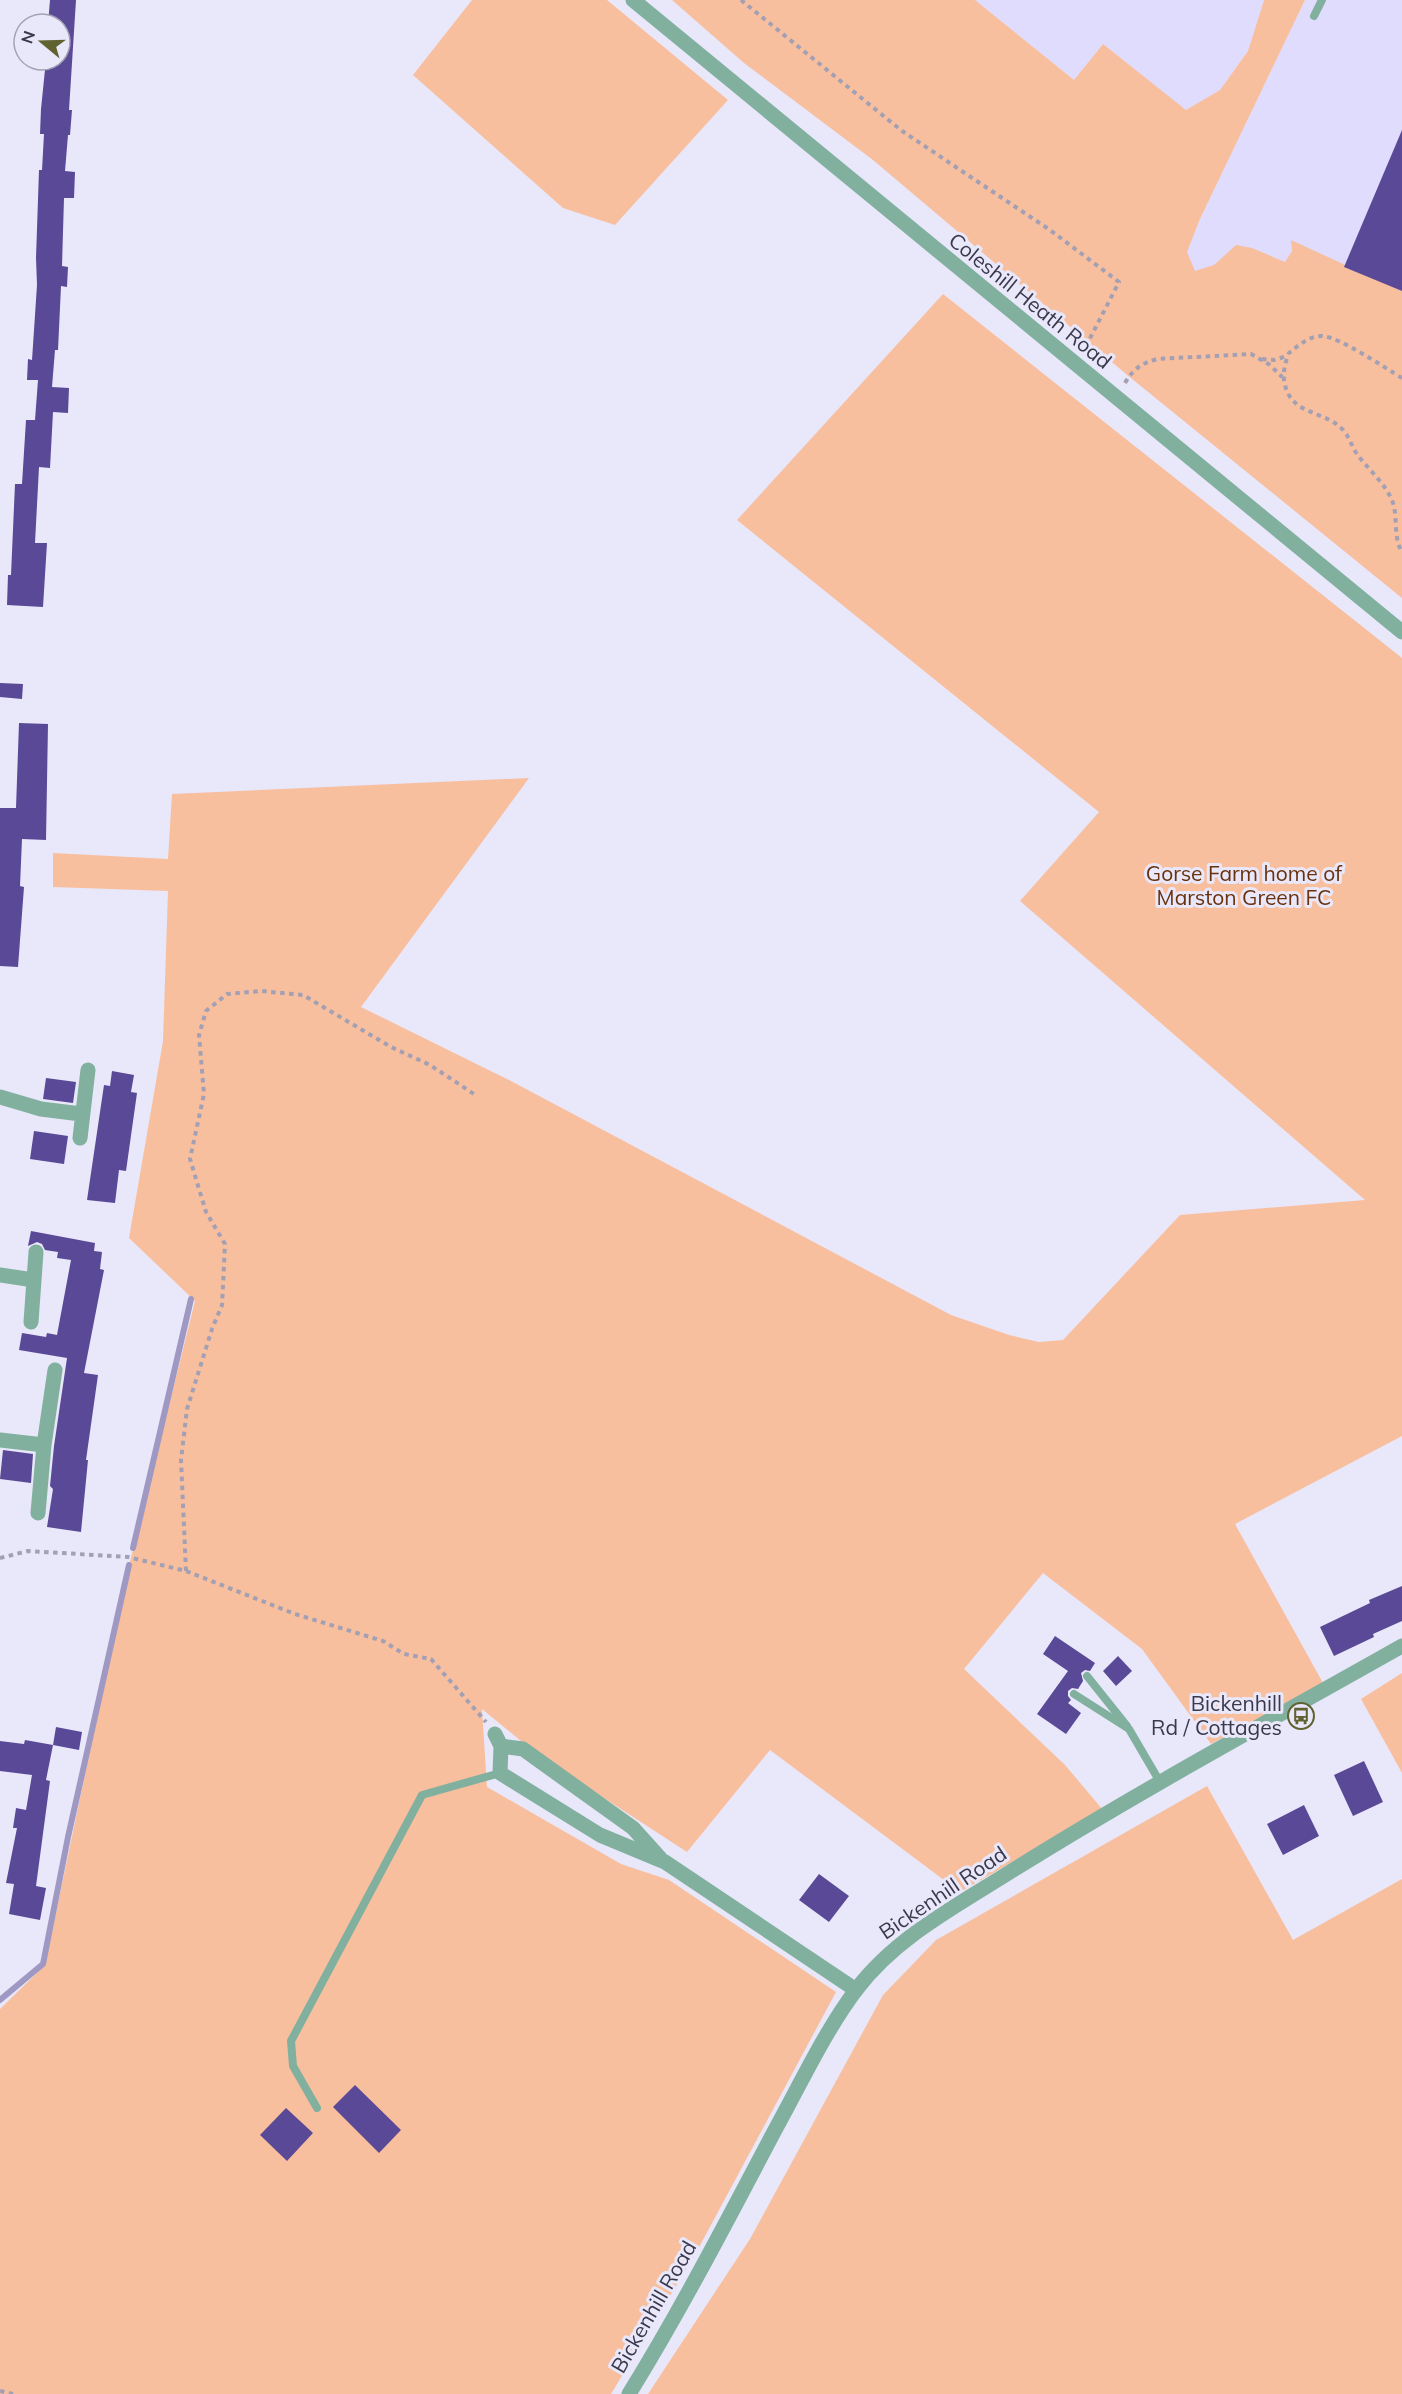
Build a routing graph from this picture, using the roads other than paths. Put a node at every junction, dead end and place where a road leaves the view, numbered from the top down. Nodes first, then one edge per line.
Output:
1 (633, 0) edge
2 (1322, 0) edge
3 (1314, 16) dead end
4 (1402, 632) edge
5 (88, 1070) dead end
6 (0, 1097) edge
7 (81, 1114) junction
8 (80, 1138) dead end
9 (36, 1252) dead end
10 (0, 1275) edge
11 (34, 1280) junction
12 (31, 1322) dead end
13 (55, 1370) dead end
14 (0, 1440) edge
15 (44, 1445) junction
16 (38, 1513) dead end
17 (1402, 1646) edge
18 (1087, 1676) dead end
19 (1074, 1694) dead end
20 (1129, 1729) junction
21 (500, 1773) junction
22 (1160, 1782) junction
23 (664, 1862) junction
24 (856, 1990) junction
25 (316, 2108) dead end
26 (629, 2394) edge

1 - 4 street, Coleshill Heath Road
2 - 3 lane
5 - 7 street
6 - 7 street
7 - 8 street
9 - 11 street
10 - 11 street
11 - 12 street
13 - 15 street
14 - 15 street
15 - 16 street
17 - 22 street, Bickenhill Road
18 - 20 lane
19 - 20 lane
20 - 22 lane
21 - 23 street
21 - 23 street
21 - 25 lane
22 - 24 street, Bickenhill Road
23 - 24 street
24 - 26 street, Bickenhill Road

